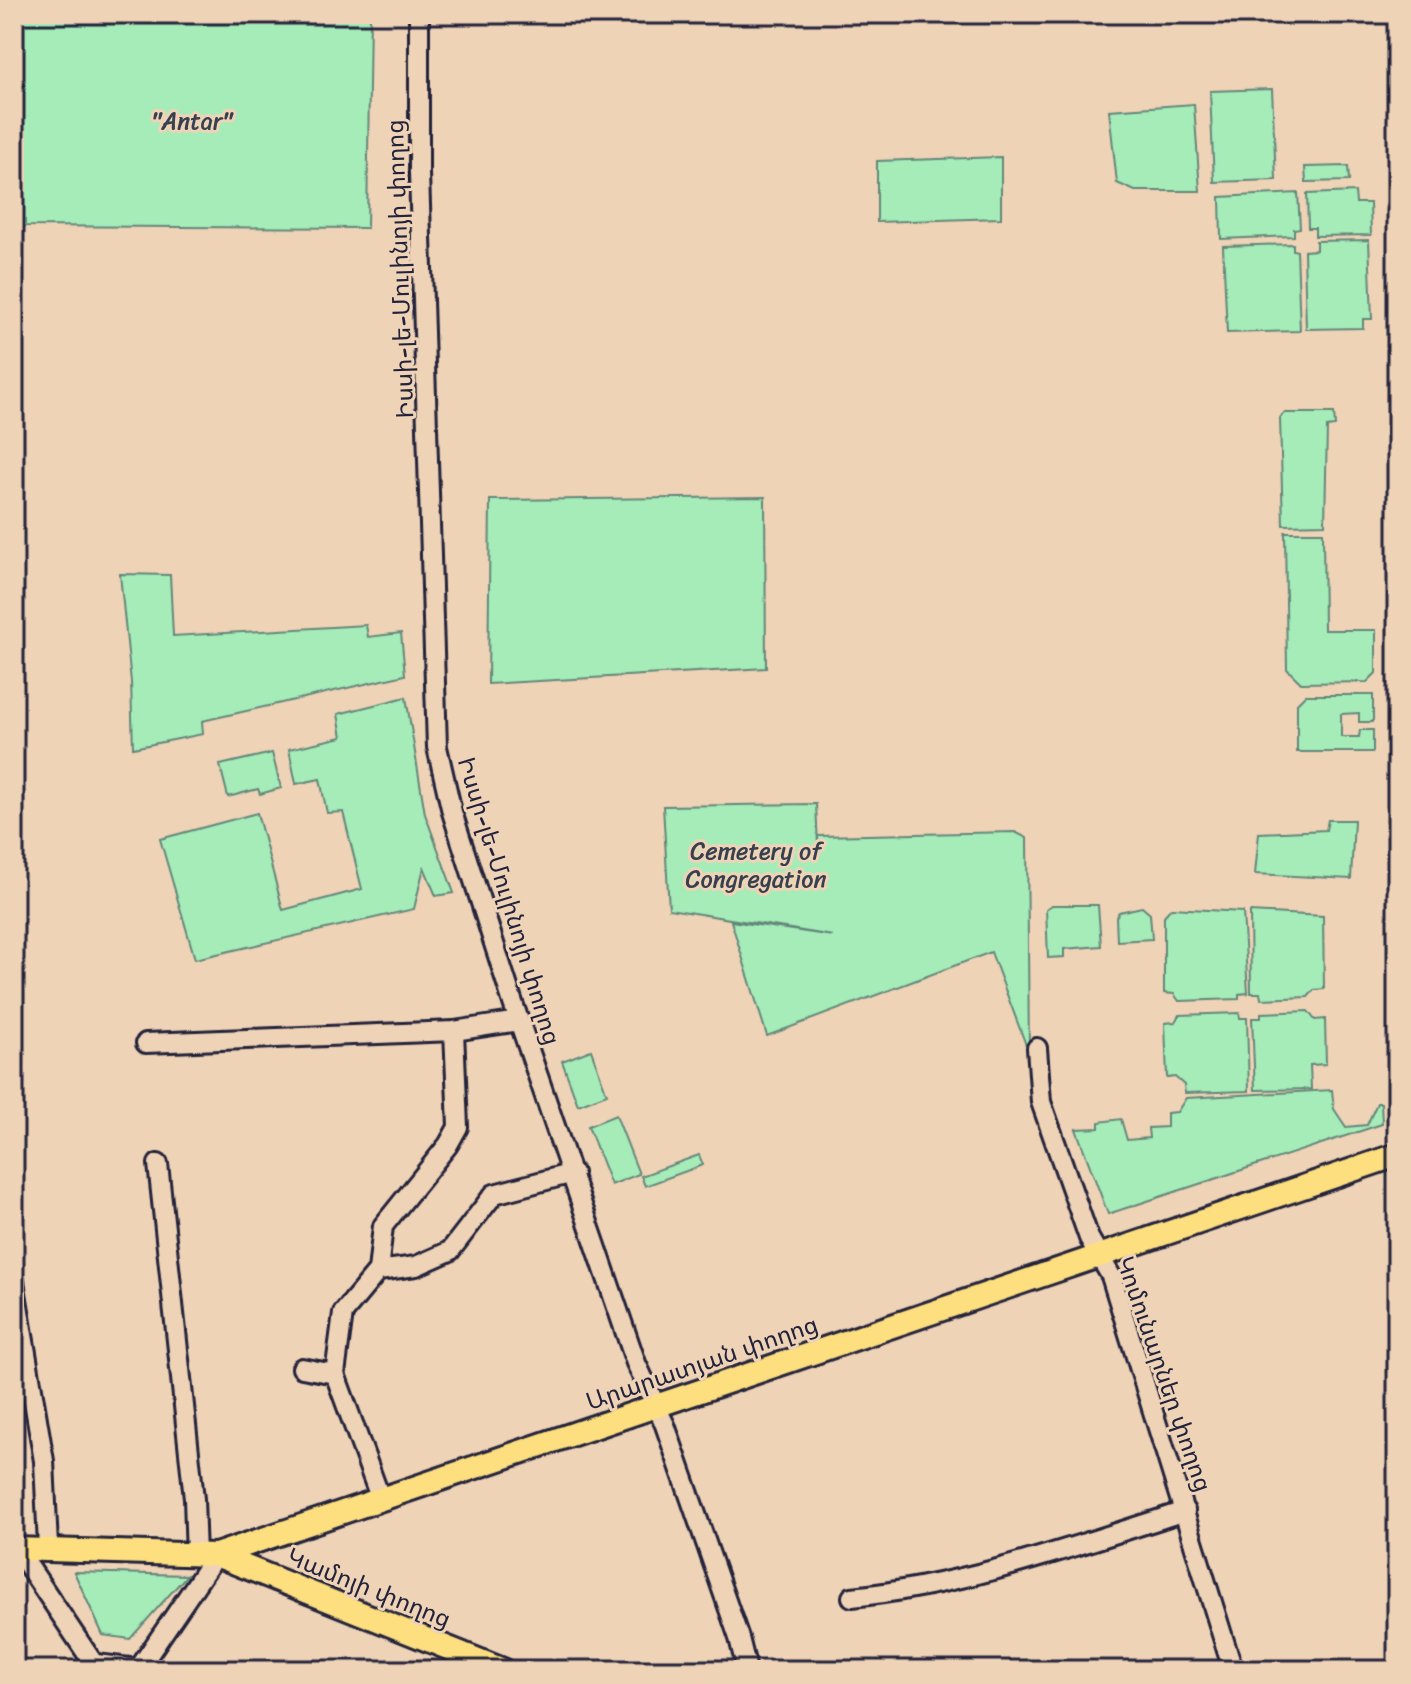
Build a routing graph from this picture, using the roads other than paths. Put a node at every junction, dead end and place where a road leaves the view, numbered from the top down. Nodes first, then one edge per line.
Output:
1 (419, 14) edge
2 (519, 1021) junction
3 (454, 1031) junction
4 (146, 1043) dead end
5 (1037, 1048) dead end
6 (1397, 1155) edge
7 (158, 1164) dead end
8 (573, 1173) junction
9 (1099, 1255) junction
10 (378, 1271) junction
11 (14, 1281) edge
12 (302, 1368) dead end
13 (335, 1374) junction
14 (656, 1407) junction
15 (381, 1500) junction
16 (1185, 1511) junction
17 (48, 1547) junction
18 (15, 1549) edge
19 (206, 1556) junction
20 (852, 1597) dead end
21 (97, 1667) edge
22 (144, 1669) edge
23 (503, 1670) edge
24 (747, 1670) edge
25 (1233, 1670) edge

1 - 2 street, Իսսի-լե-Մուլինոյի փողոց
2 - 3 street
2 - 8 street, Իսսի-լե-Մուլինոյի փողոց
3 - 4 street
3 - 10 street
5 - 9 street, Կոմունարներ փողոց
6 - 9 main road, Արարատյան փողոց
7 - 19 street
8 - 10 street
8 - 14 street, Իսսի-լե-Մուլինոյի փողոց
9 - 14 main road, Արարատյան փողոց
9 - 16 street, Կոմունարներ փողոց
10 - 13 street
11 - 17 street
12 - 13 street
13 - 15 street
14 - 15 main road, Արարատյան փողոց
14 - 24 street, Իսսի-լե-Մուլինոյի փողոց
15 - 19 main road, Արարատյան փողոց
16 - 20 street
16 - 25 street, Կոմունարներ փողոց
17 - 18 main road, Արարատյան փողոց
17 - 19 main road, Արարատյան փողոց
18 - 21 street
19 - 22 street
19 - 23 main road, Կամոյի փողոց
21 - 22 street

